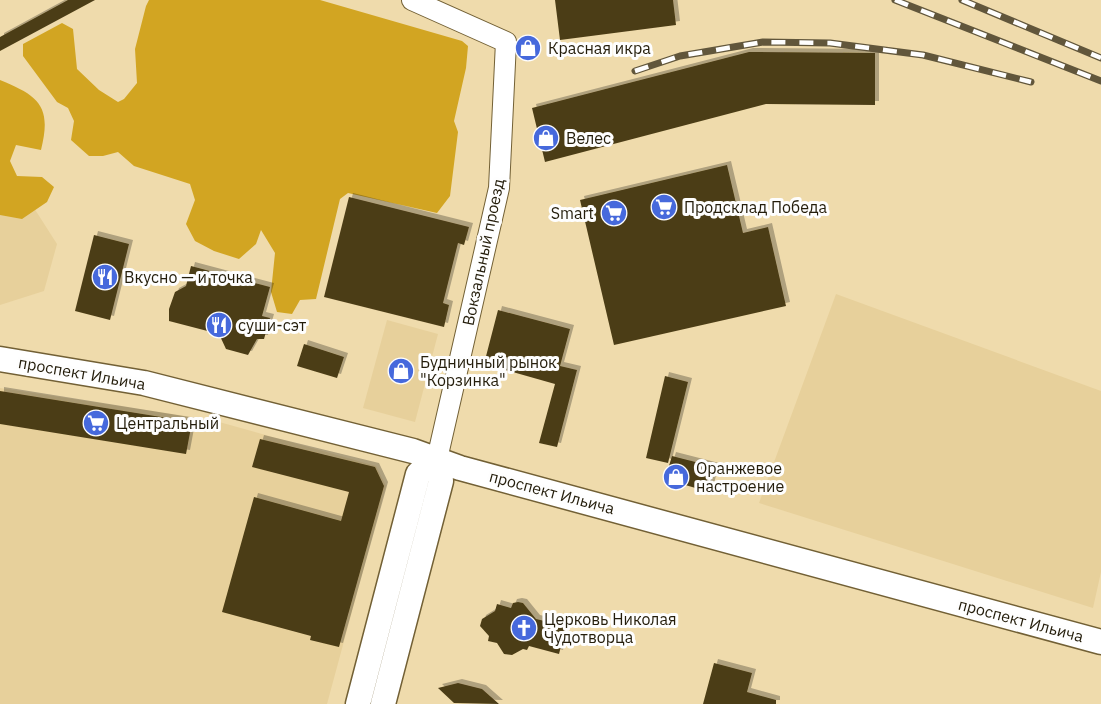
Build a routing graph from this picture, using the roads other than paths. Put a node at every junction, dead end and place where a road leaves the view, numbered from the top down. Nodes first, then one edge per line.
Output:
1 (412, 0) edge
2 (0, 359) edge
3 (436, 459) junction
4 (1101, 642) edge
5 (358, 704) edge
6 (383, 704) edge

1 - 3 street, Вокзальный проезд
2 - 3 street, проспект Ильича
3 - 4 street, проспект Ильича
3 - 5 street
3 - 6 street

